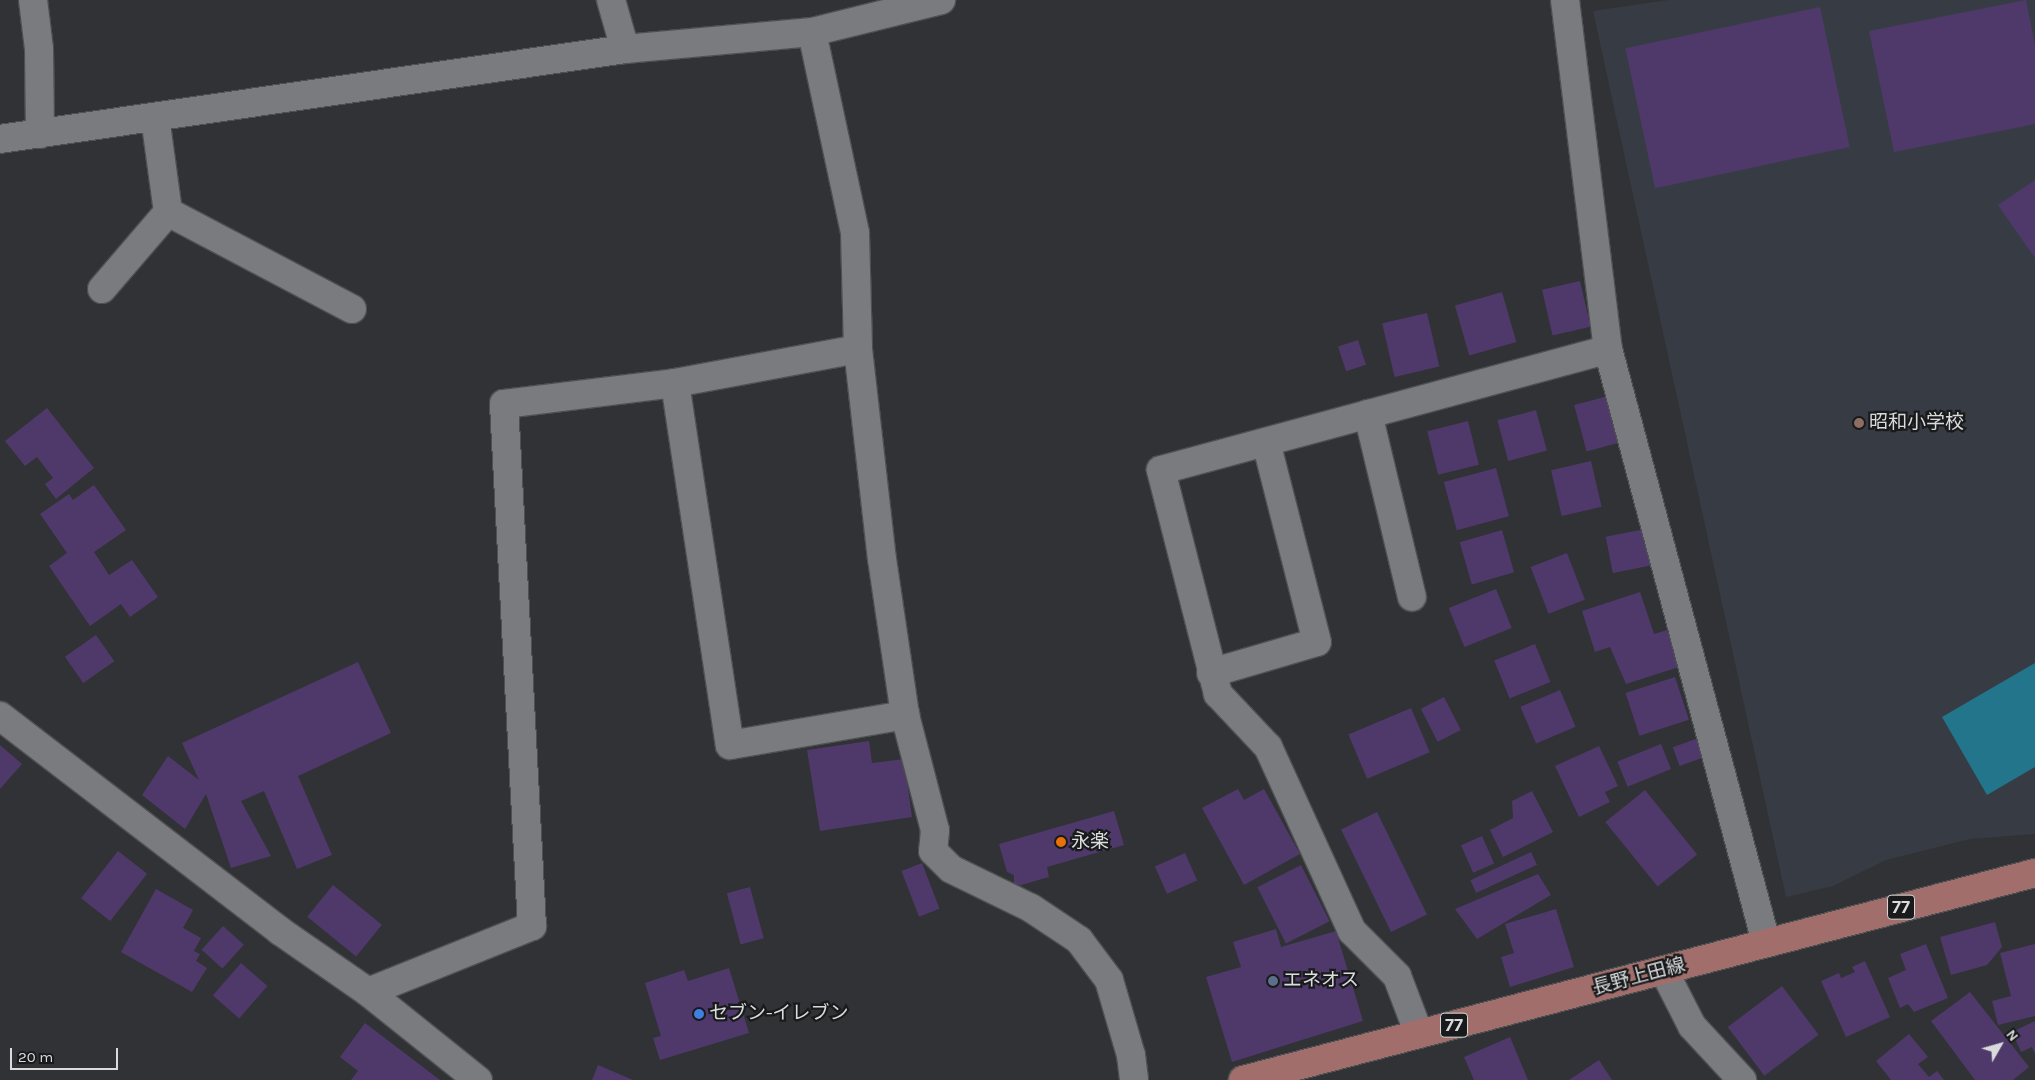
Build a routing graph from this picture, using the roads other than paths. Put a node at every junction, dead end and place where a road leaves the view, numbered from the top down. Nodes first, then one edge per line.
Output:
1 (33, 0) edge
2 (611, 0) edge
3 (941, 0) edge
4 (1565, 0) edge
5 (812, 32) junction
6 (625, 48) junction
7 (155, 117) junction
8 (40, 134) junction
9 (0, 139) edge
10 (168, 212) junction
11 (102, 289) dead end
12 (352, 309) dead end
13 (858, 349) junction
14 (1608, 349) junction
15 (675, 382) junction
16 (1368, 414) junction
17 (1266, 442) junction
18 (1412, 597) dead end
19 (1211, 673) junction
20 (0, 716) edge
21 (904, 716) junction
22 (2035, 873) edge
23 (1766, 942) junction
24 (1664, 971) junction
25 (368, 992) junction
26 (1418, 1034) junction
27 (478, 1080) edge
28 (1134, 1080) edge
29 (1243, 1080) edge
30 (1742, 1080) edge

1 - 8 street
2 - 6 street
3 - 5 street
4 - 14 street
5 - 6 street
5 - 13 street
6 - 7 street
7 - 8 street
7 - 10 street
8 - 9 street
10 - 11 street
10 - 12 street
13 - 15 street
13 - 21 street
14 - 16 street
14 - 23 street
15 - 21 street
15 - 25 street
16 - 17 street
16 - 18 street
17 - 19 street
17 - 19 street
19 - 26 street
20 - 25 street
21 - 28 street
22 - 23 main road, 長野上田線 / 77
23 - 24 main road, 長野上田線 / 77
24 - 26 main road, 長野上田線 / 77
24 - 30 street
25 - 27 street
26 - 29 main road, 長野上田線 / 77

